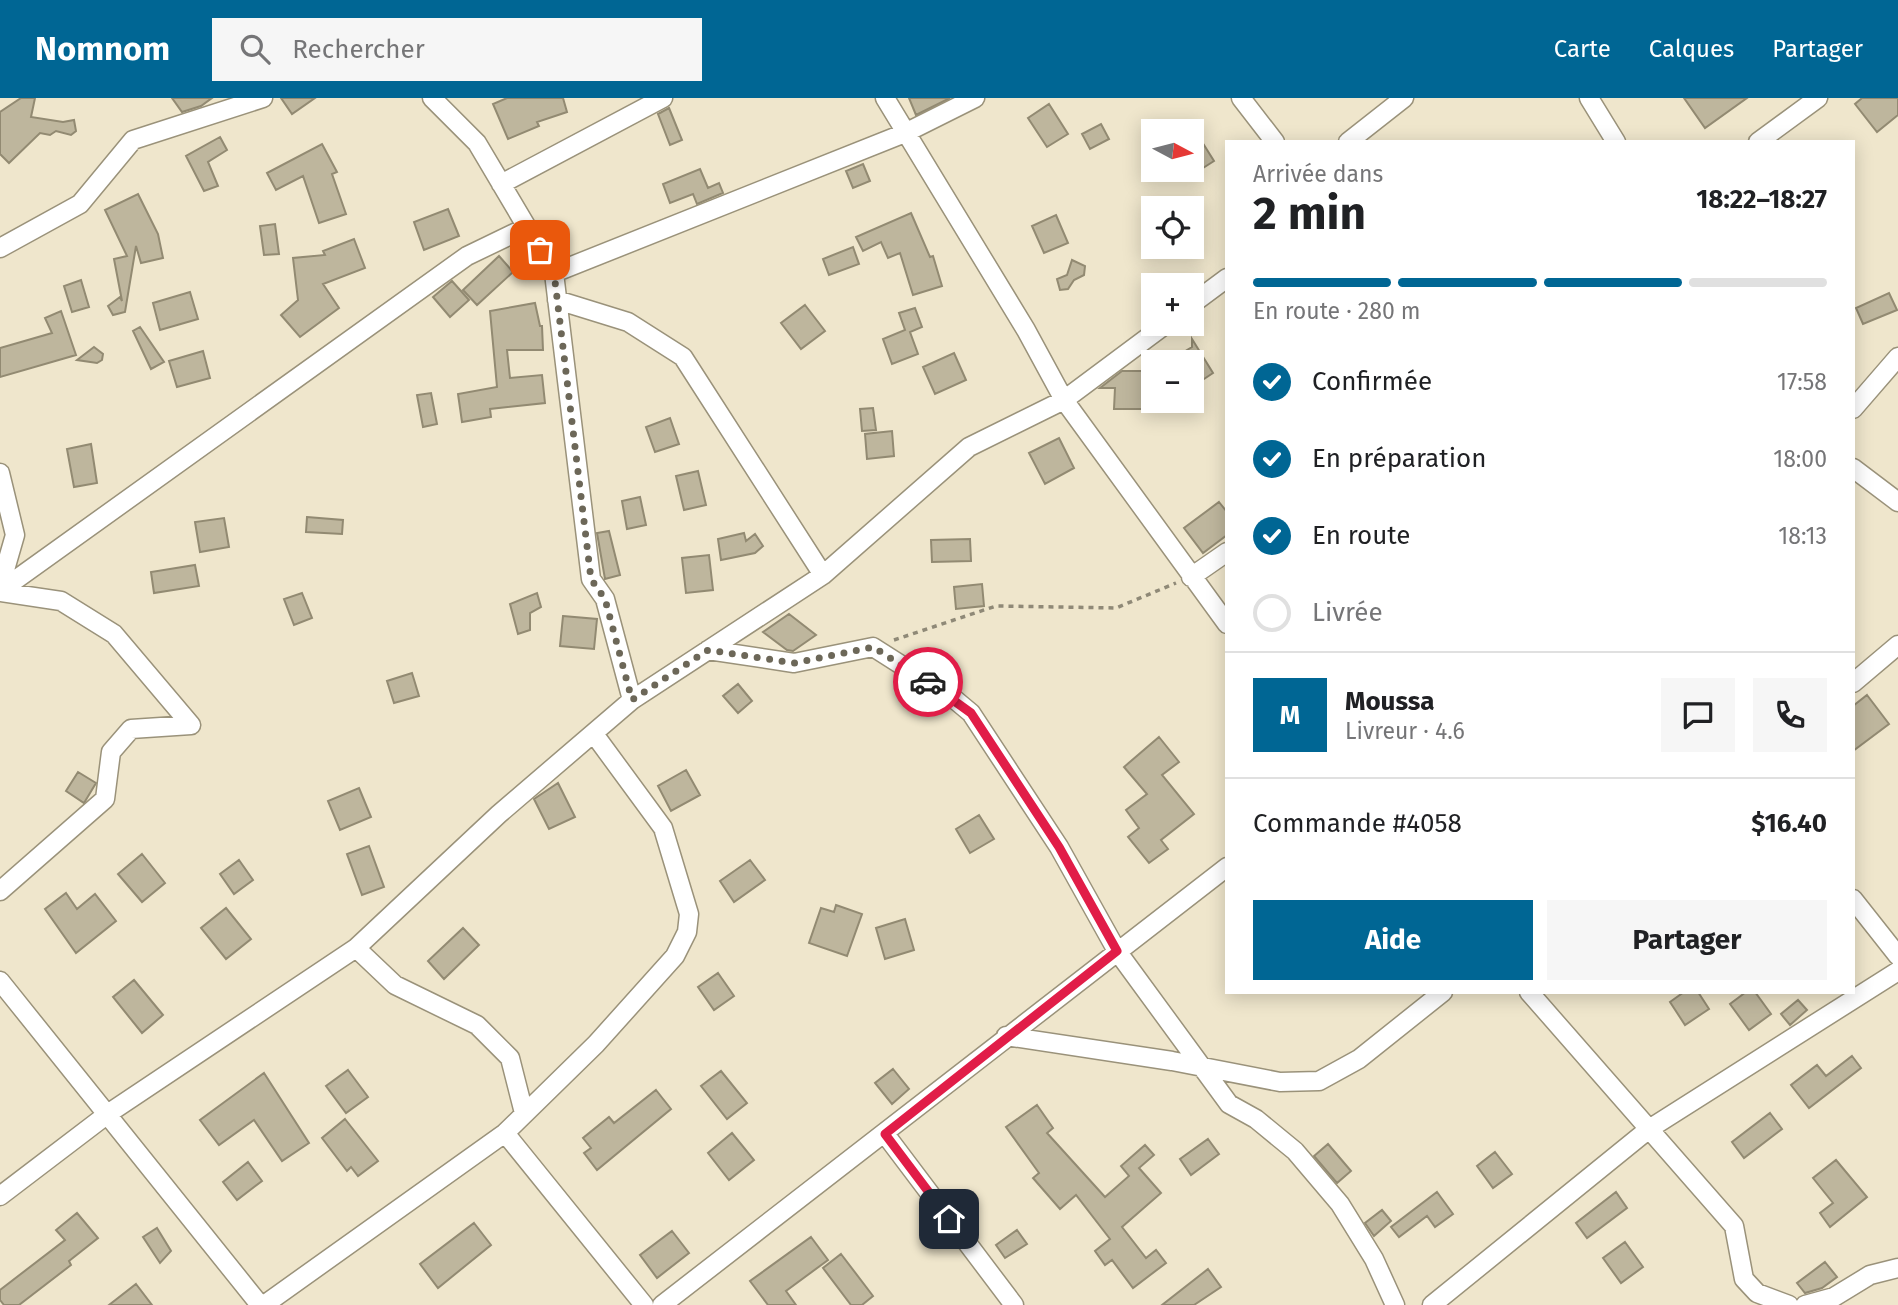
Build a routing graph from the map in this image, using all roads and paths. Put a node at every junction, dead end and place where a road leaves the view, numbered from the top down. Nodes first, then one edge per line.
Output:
1 (263, 98) edge
2 (432, 98) edge
3 (663, 98) edge
4 (885, 98) edge
5 (975, 98) edge
6 (1241, 98) edge
7 (1404, 98) edge
8 (1589, 98) edge
9 (1818, 98) edge
10 (905, 133) junction
11 (1273, 140) edge
12 (1351, 140) edge
13 (1615, 140) edge
14 (1761, 140) edge
15 (501, 184) junction
16 (527, 228) junction
17 (0, 248) edge
18 (554, 273) junction
19 (1225, 279) edge
20 (1204, 295) edge
21 (557, 300) junction
22 (1150, 336) edge
23 (1898, 357) edge
24 (1064, 400) junction
25 (1855, 407) edge
26 (1855, 470) edge
27 (0, 473) edge
28 (1898, 502) edge
29 (1225, 553) edge
30 (823, 575) junction
31 (1191, 577) junction
32 (0, 590) edge
33 (1225, 621) edge
34 (1898, 645) edge
35 (873, 647) junction
36 (708, 650) junction
37 (1855, 681) edge
38 (632, 700) junction
39 (594, 734) junction
40 (1225, 869) edge
41 (0, 891) edge
42 (1855, 902) edge
43 (356, 948) junction
44 (1117, 951) junction
45 (1898, 956) edge
46 (1898, 971) edge
47 (0, 981) edge
48 (1440, 994) edge
49 (1531, 994) edge
50 (1006, 1036) junction
51 (1204, 1068) junction
52 (109, 1113) junction
53 (524, 1113) junction
54 (1649, 1129) junction
55 (505, 1133) junction
56 (885, 1134) junction
57 (0, 1196) edge
58 (1898, 1268) edge
59 (262, 1305) edge
60 (644, 1305) edge
61 (662, 1305) edge
62 (1014, 1305) edge
63 (1395, 1305) edge
64 (1432, 1305) edge
65 (1788, 1305) edge
66 (1805, 1305) edge

1 - 17 street
2 - 15 street
3 - 15 street
4 - 10 street
5 - 10 street
6 - 11 street
7 - 12 street
8 - 13 street
9 - 14 street
10 - 18 street
10 - 24 street
15 - 16 street
16 - 18 street
16 - 32 street
18 - 21 street
19 - 20 street
21 - 30 street
21 - 38 street
22 - 24 street
23 - 25 street
24 - 30 street
24 - 31 street
26 - 28 street
27 - 32 street
29 - 31 street
30 - 36 street
31 - 33 street
31 - 35 path
32 - 41 street
34 - 37 street
35 - 36 street
35 - 44 street
36 - 38 street
38 - 39 street
39 - 43 street
39 - 53 street
40 - 44 street
42 - 45 street
43 - 52 street
43 - 53 street
44 - 50 street
44 - 51 street
46 - 54 street
47 - 52 street
48 - 51 street
49 - 54 street
50 - 51 street
50 - 56 street
51 - 63 street
52 - 57 street
52 - 59 street
53 - 55 street
54 - 64 street
54 - 65 street
55 - 59 street
55 - 60 street
56 - 61 street
56 - 62 street
58 - 66 street

